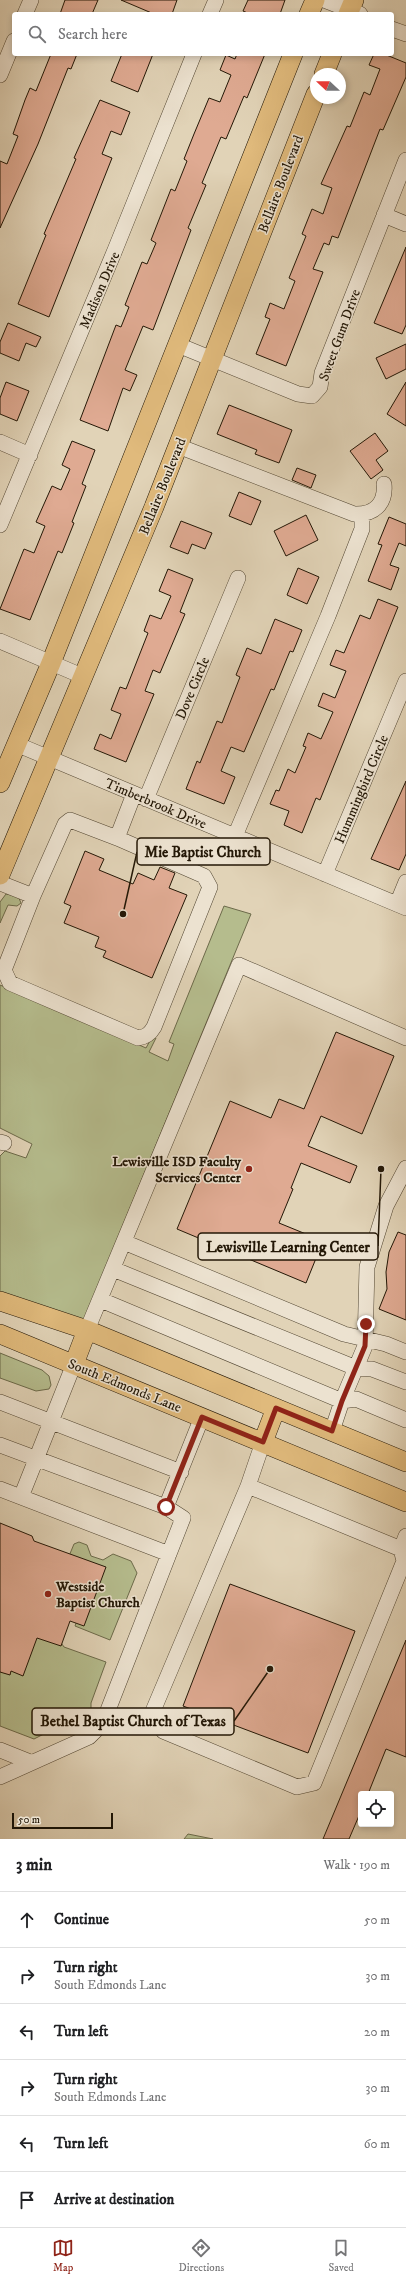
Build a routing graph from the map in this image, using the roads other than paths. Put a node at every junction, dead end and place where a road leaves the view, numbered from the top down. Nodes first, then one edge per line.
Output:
1 (31, 0) edge
2 (216, 0) edge
3 (315, 0) edge
4 (324, 0) edge
5 (353, 9) edge
6 (26, 12) edge
7 (211, 12) edge
8 (310, 12) edge
9 (394, 30) edge
10 (406, 34) edge
11 (12, 46) edge
12 (193, 56) edge
13 (292, 56) edge
14 (331, 56) edge
15 (326, 68) edge
16 (0, 74) edge
17 (312, 104) edge
18 (406, 160) edge
19 (384, 216) junction
20 (406, 224) edge
21 (178, 345) junction
22 (213, 358) junction
23 (0, 442) edge
24 (178, 446) junction
25 (30, 455) junction
26 (384, 484) dead end
27 (362, 514) junction
28 (0, 525) edge
29 (238, 578) dead end
30 (0, 641) edge
31 (50, 663) junction
32 (82, 676) junction
33 (406, 681) edge
34 (16, 744) junction
35 (49, 758) junction
36 (0, 783) edge
37 (140, 796) junction
38 (235, 836) junction
39 (117, 838) junction
40 (325, 874) junction
41 (0, 875) edge
42 (406, 882) edge
43 (0, 883) edge
44 (33, 896) junction
45 (401, 906) edge
46 (406, 1038) edge
47 (406, 1168) edge
48 (124, 1242) junction
49 (113, 1269) junction
50 (101, 1300) junction
51 (0, 1302) edge
52 (87, 1330) junction
53 (0, 1334) edge
54 (366, 1339) junction
55 (406, 1352) edge
56 (74, 1364) junction
57 (356, 1368) junction
58 (406, 1382) edge
59 (342, 1401) junction
60 (0, 1402) edge
61 (276, 1408) junction
62 (202, 1417) junction
63 (406, 1420) edge
64 (51, 1421) junction
65 (332, 1431) junction
66 (263, 1442) junction
67 (0, 1445) edge
68 (36, 1458) junction
69 (406, 1462) edge
70 (181, 1472) junction
71 (248, 1486) junction
72 (0, 1489) edge
73 (21, 1497) junction
74 (406, 1502) edge
75 (166, 1507) junction
76 (403, 1543) edge
77 (169, 1554) junction
78 (0, 1750) edge
79 (30, 1762) junction
80 (0, 1776) edge

1 - 6 street
2 - 7 street
3 - 8 main road
4 - 5 street
9 - 10 street
11 - 16 street
12 - 25 street, Madison Drive
13 - 21 main road
14 - 15 main road
17 - 22 main road, Bellaire Boulevard
18 - 19 street, Sweet Gum Drive
19 - 20 street
19 - 22 street, Sweet Gum Drive
21 - 22 street, Sweet Gum Drive
21 - 31 main road
22 - 24 main road, Bellaire Boulevard
23 - 25 street
24 - 27 street
24 - 32 main road, Bellaire Boulevard
25 - 28 street, Madison Drive
26 - 27 street
27 - 38 street
29 - 37 street, Dove Circle
30 - 31 street
31 - 32 street
31 - 34 main road
32 - 35 main road, Bellaire Boulevard
33 - 40 street, Hummingbird Circle
34 - 35 street, Timberbrook Drive
34 - 36 main road
35 - 37 street, Timberbrook Drive
35 - 41 main road, Bellaire Boulevard
37 - 38 street, Timberbrook Drive
37 - 39 street, Dove Circle
38 - 40 street, Timberbrook Drive
39 - 44 street
39 - 44 street
40 - 45 street, Timberbrook Drive
42 - 45 street
43 - 44 street
46 - 48 street
47 - 54 street
48 - 49 street
48 - 54 street
49 - 50 street
49 - 57 street
50 - 52 street
50 - 59 street
51 - 52 main road
52 - 56 main road
52 - 61 main road
53 - 56 main road, South Edmonds Lane
54 - 55 street
54 - 57 street
56 - 62 main road, South Edmonds Lane
56 - 64 street
57 - 58 street
57 - 59 street
59 - 63 street
59 - 65 street
60 - 64 street
61 - 65 main road
61 - 66 main road
62 - 66 main road, South Edmonds Lane
62 - 70 street
64 - 68 street
64 - 70 street
65 - 69 main road
66 - 71 street
66 - 74 main road, South Edmonds Lane
67 - 68 street
68 - 73 street
68 - 75 street
70 - 75 street
71 - 76 street
71 - 76 street
72 - 73 street
73 - 77 street
75 - 77 street
77 - 79 street
78 - 79 street
79 - 80 street

